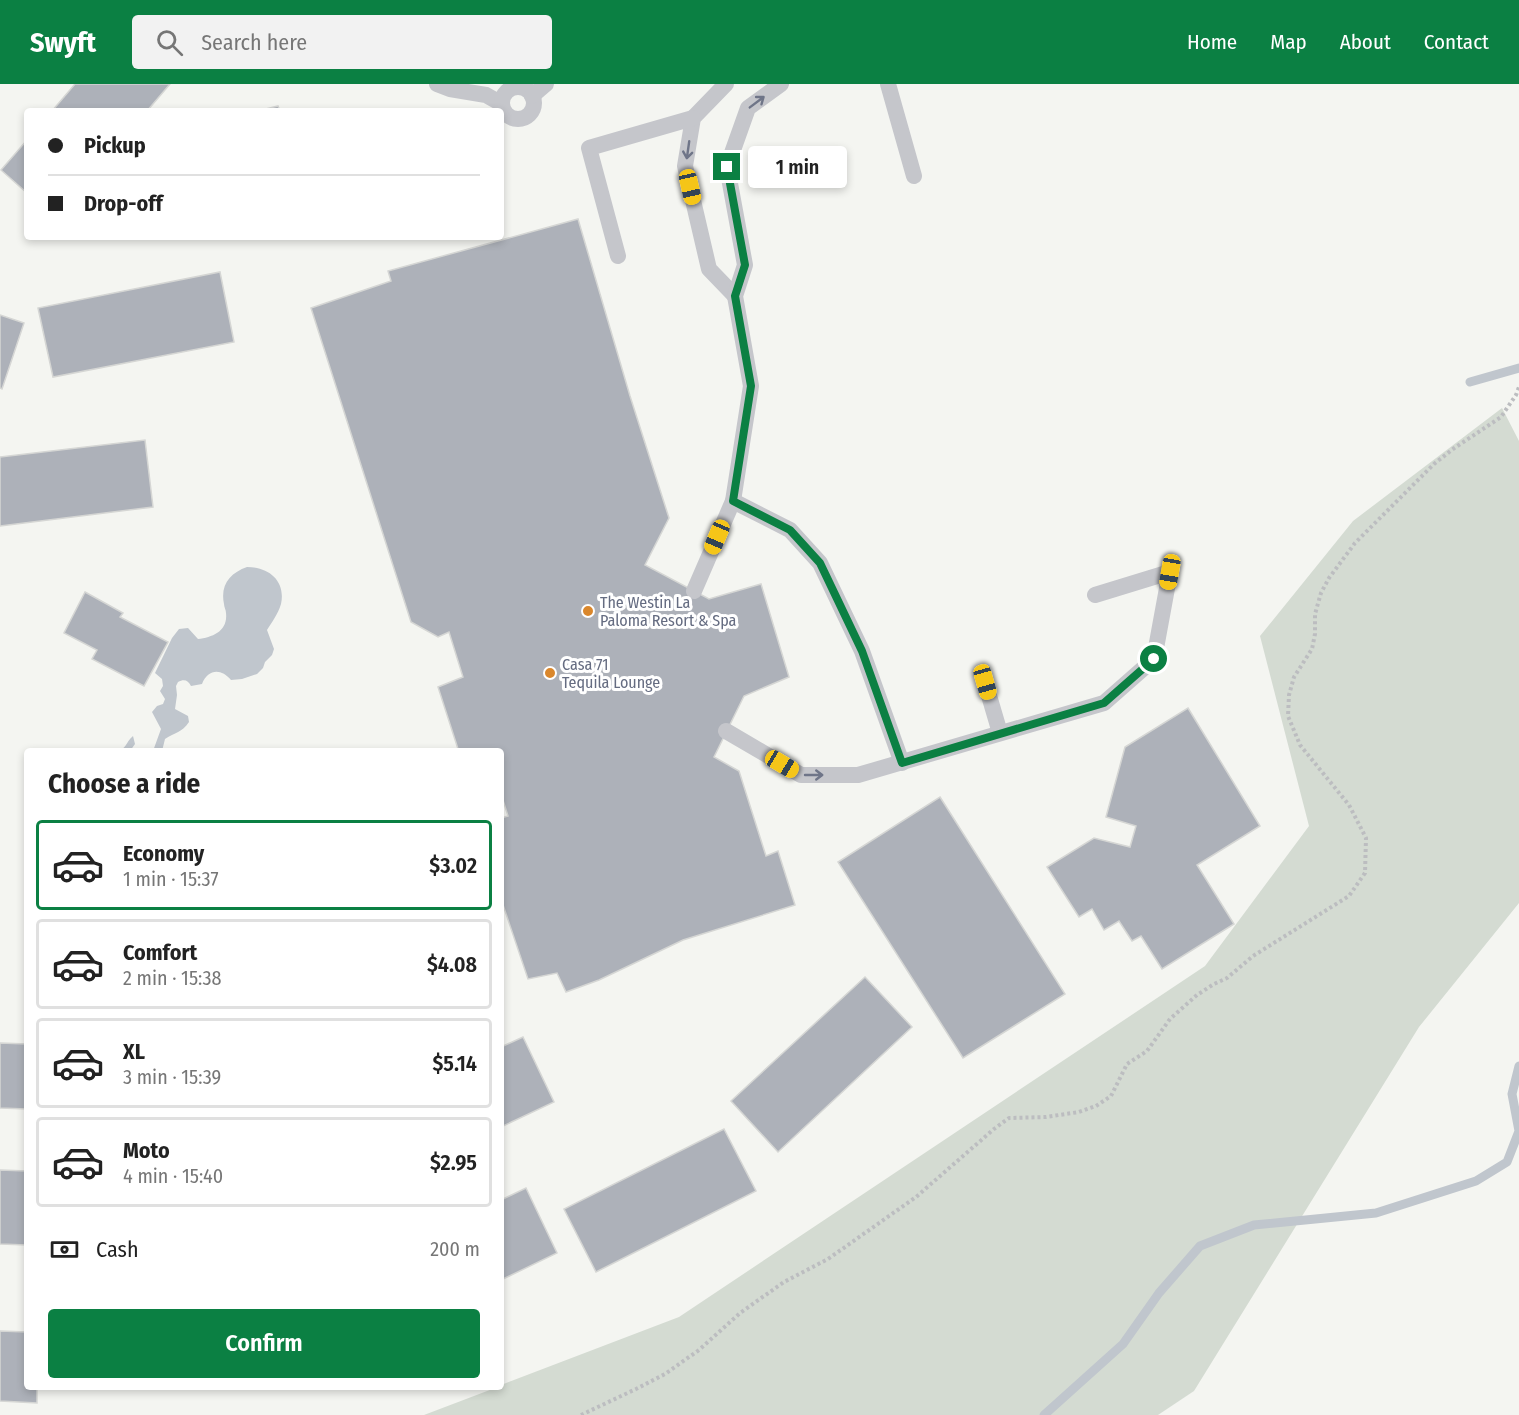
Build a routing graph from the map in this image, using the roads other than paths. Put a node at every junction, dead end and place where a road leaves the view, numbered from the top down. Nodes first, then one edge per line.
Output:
1 (437, 84) edge
2 (546, 84) edge
3 (726, 84) edge
4 (781, 84) edge
5 (888, 84) edge
6 (532, 96) junction
7 (501, 104) junction
8 (503, 108) edge
9 (504, 110) edge
10 (693, 118) junction
11 (914, 176) dead end
12 (618, 256) dead end
13 (735, 296) junction
14 (733, 501) junction
15 (694, 591) dead end
16 (1095, 595) dead end
17 (985, 682) dead end
18 (726, 731) dead end
19 (1000, 733) junction
20 (902, 763) junction

1 - 7 lane
2 - 6 lane
3 - 10 lane
13 -> 4 lane
5 - 11 lane
6 - 7 lane
6 - 9 lane
7 - 8 lane
10 - 12 lane
10 -> 13 lane
13 - 14 lane
14 - 15 lane
14 - 20 lane
16 - 19 lane
17 - 19 lane
18 -> 20 lane
19 - 20 lane

